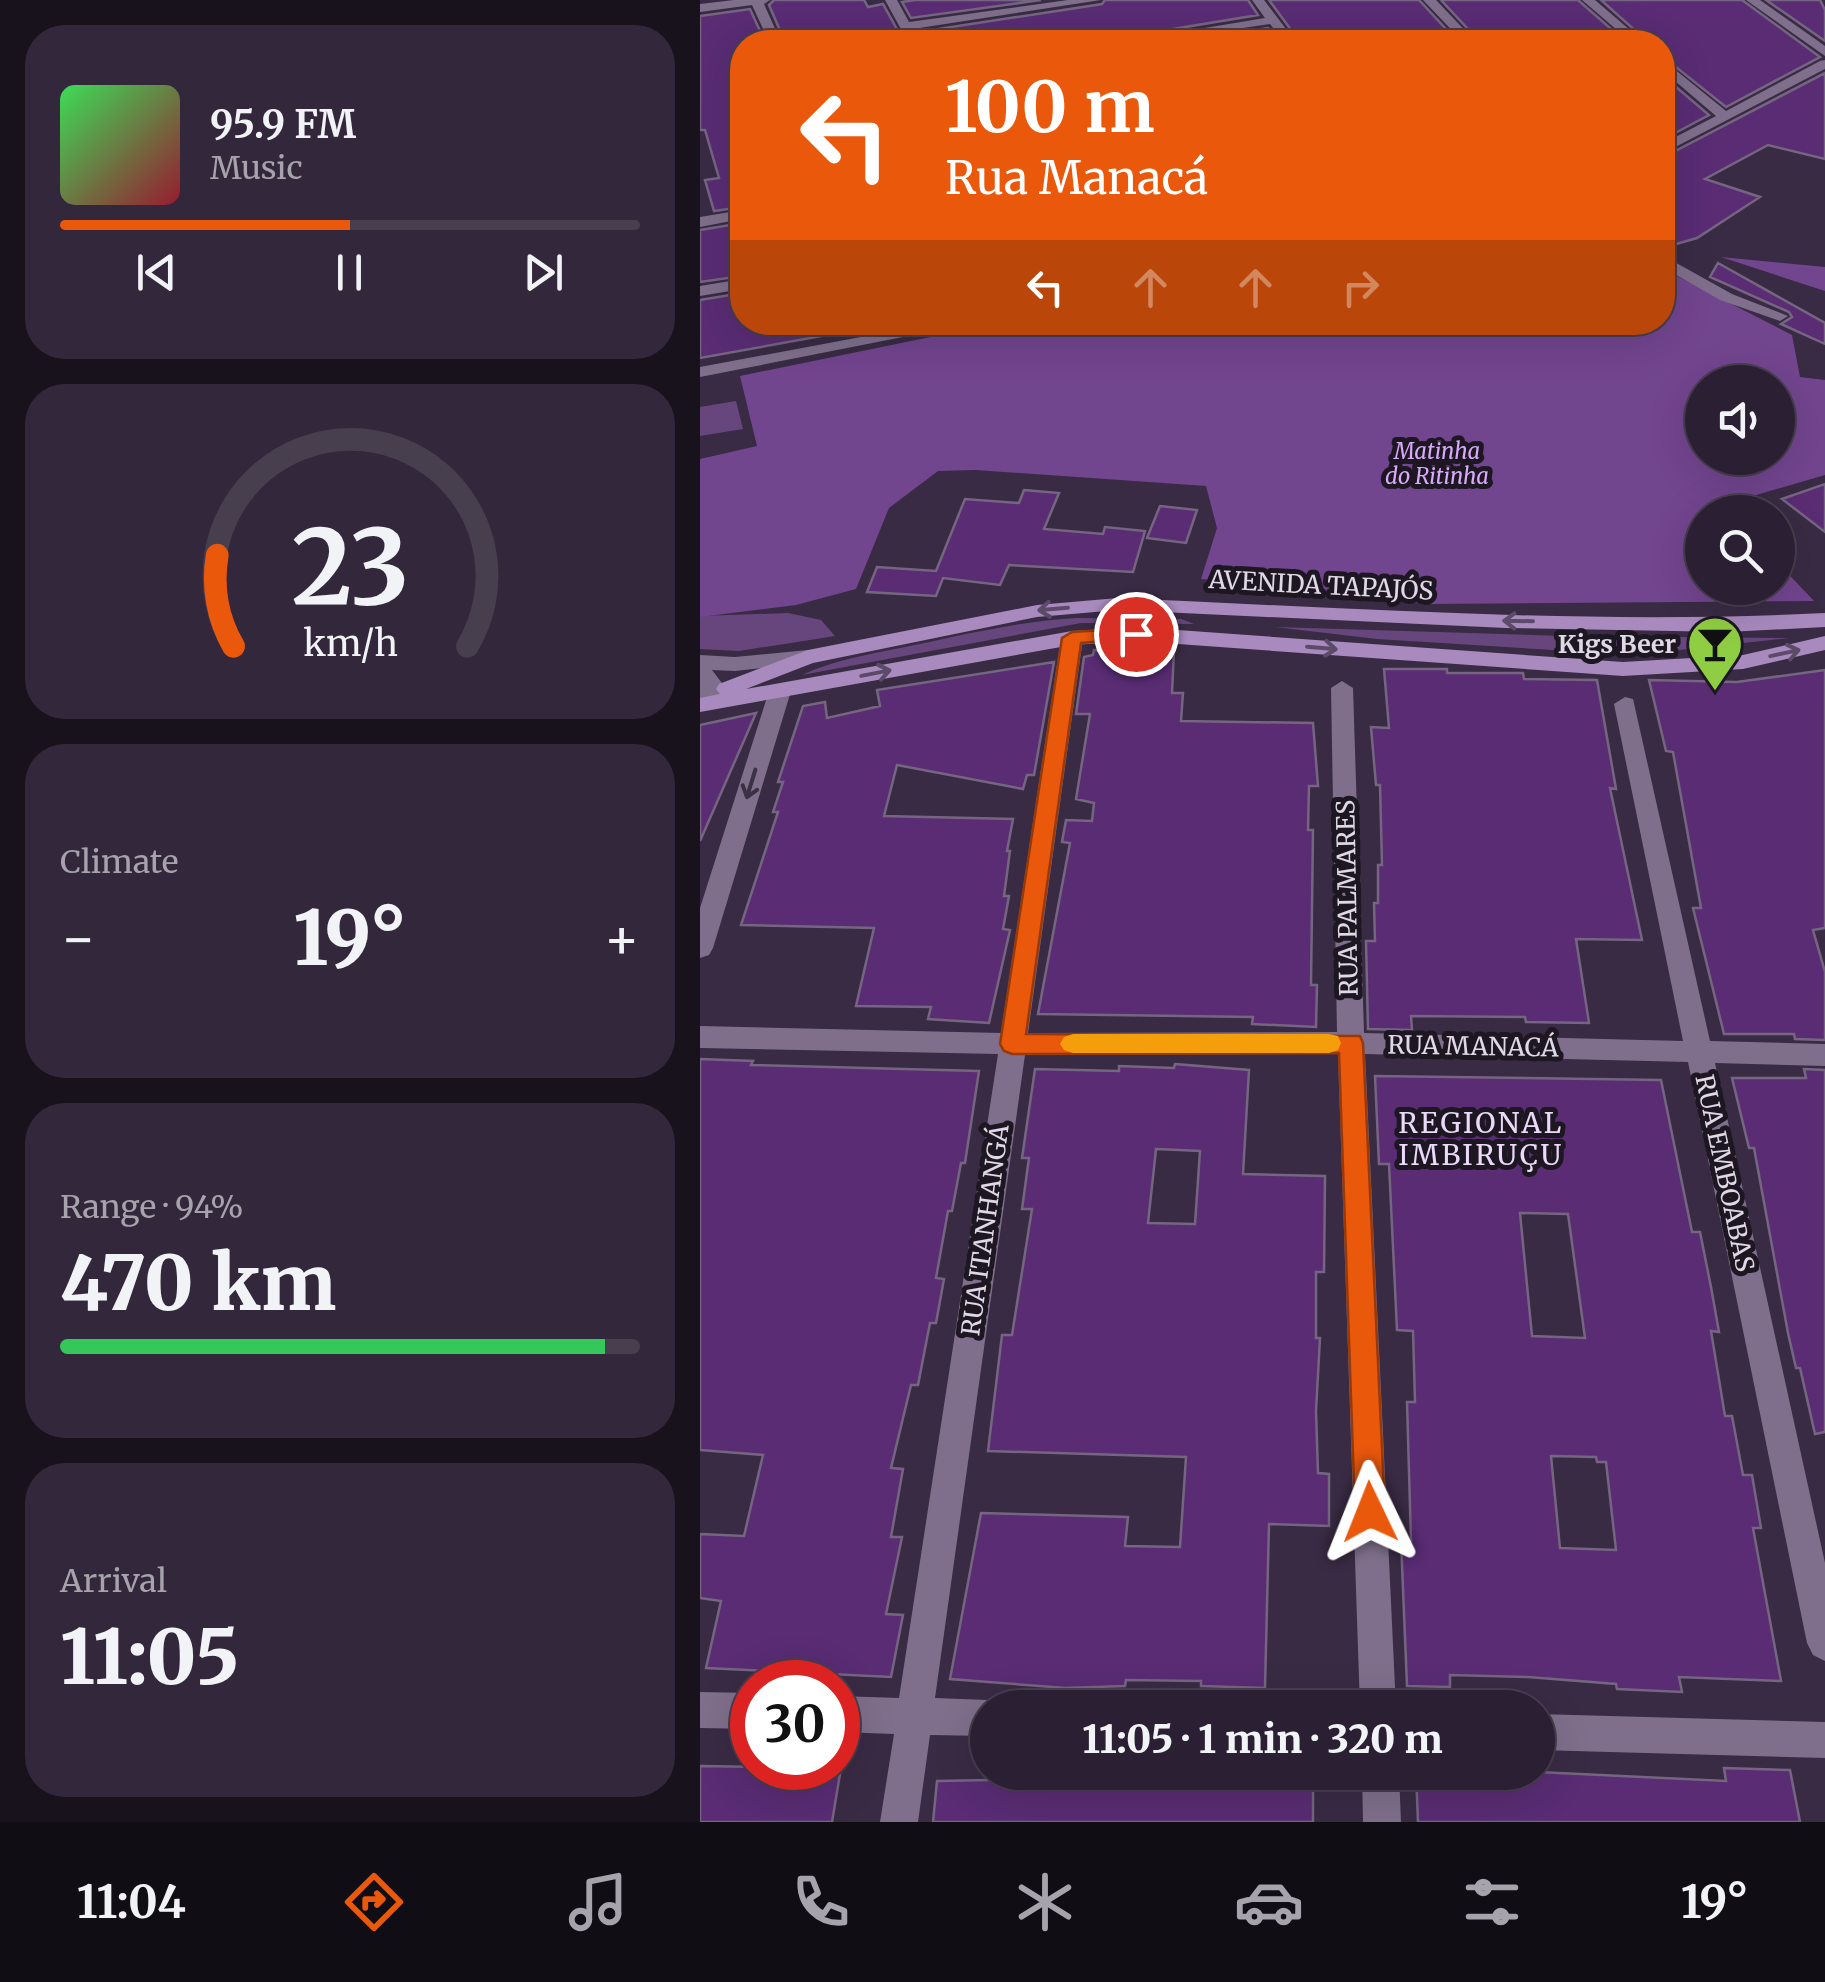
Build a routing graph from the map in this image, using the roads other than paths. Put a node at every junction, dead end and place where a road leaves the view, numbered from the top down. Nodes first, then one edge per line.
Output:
1 (756, 0) edge
2 (764, 0) edge
3 (891, 0) edge
4 (1095, 0) edge
5 (1258, 0) edge
6 (1429, 0) edge
7 (1588, 0) edge
8 (1752, 0) edge
9 (700, 8) edge
10 (1275, 20) junction
11 (905, 26) junction
12 (770, 30) edge
13 (907, 30) edge
14 (1207, 30) edge
15 (1282, 30) edge
16 (1458, 30) edge
17 (1624, 30) edge
18 (1825, 52) edge
19 (1825, 64) edge
20 (1675, 75) edge
21 (1796, 80) junction
22 (1822, 86) dead end
23 (1725, 117) junction
24 (1675, 143) edge
25 (730, 217) edge
26 (700, 222) edge
27 (1675, 268) edge
28 (730, 286) edge
29 (700, 291) edge
30 (1780, 316) dead end
31 (901, 335) edge
32 (700, 372) edge
33 (1220, 608) junction
34 (1825, 620) edge
35 (1072, 638) junction
36 (1225, 640) junction
37 (1825, 643) edge
38 (808, 657) junction
39 (700, 665) edge
40 (1342, 688) dead end
41 (780, 691) junction
42 (703, 701) edge
43 (1625, 704) dead end
44 (700, 948) edge
45 (700, 1037) edge
46 (1351, 1043) junction
47 (1012, 1044) junction
48 (1700, 1052) junction
49 (1825, 1056) edge
50 (1825, 1643) edge
51 (1377, 1690) edge
52 (700, 1710) edge
53 (730, 1711) edge
54 (860, 1715) edge
55 (914, 1716) junction
56 (970, 1718) edge
57 (1555, 1732) edge
58 (1825, 1740) edge
59 (1381, 1790) edge
60 (899, 1822) edge
61 (1382, 1822) edge

1 - 2 street
1 - 9 street
1 - 12 street
3 - 11 street
4 - 11 street
5 - 10 street
6 - 16 street
7 - 17 street
8 - 18 street
10 - 14 street
10 - 15 street
11 - 13 street
19 - 21 street
20 - 23 street
21 - 22 street
21 - 23 street
23 - 24 street
25 - 26 street
27 - 30 street
28 - 29 street
31 - 32 street
34 -> 33 main road, AVENIDA TAPAJÓS
33 - 36 main road
33 -> 38 main road, AVENIDA TAPAJÓS
35 - 36 main road
41 -> 35 main road
35 - 47 street, RUA ITANHANGÁ
36 -> 37 main road
38 - 39 street
38 - 42 main road, AVENIDA TAPAJÓS
39 - 42 street
40 - 46 street, RUA PALMARES
41 - 42 main road
41 -> 44 street
43 - 48 street, RUA EMBOABAS
45 - 47 street, RUA MANACÁ
46 - 47 street, RUA MANACÁ
46 - 48 street, RUA MANACÁ
46 - 51 street, RUA PALMARES
47 - 55 street, RUA ITANHANGÁ
48 - 49 street, RUA MANACÁ
48 - 50 street, RUA EMBOABAS
52 - 53 street
54 - 55 street
55 - 56 street
55 - 60 street, RUA ITANHANGÁ
57 - 58 street
59 - 61 street

